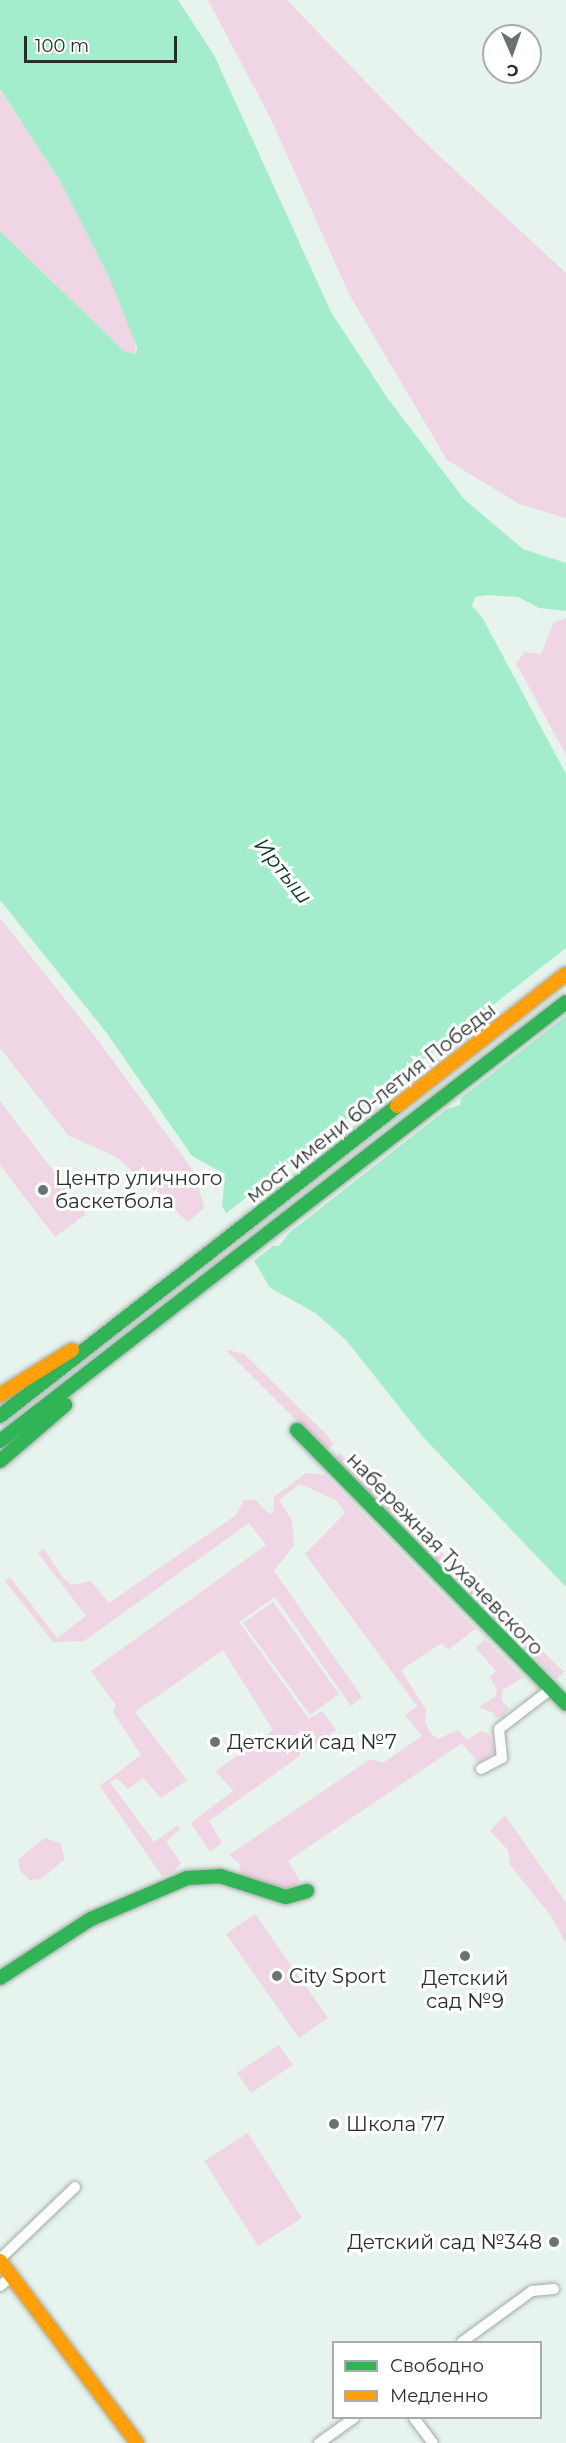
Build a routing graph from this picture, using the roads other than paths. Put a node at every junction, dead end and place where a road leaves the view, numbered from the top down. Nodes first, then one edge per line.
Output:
1 (566, 974) edge
2 (566, 1002) edge
3 (86, 1348) junction
4 (86, 1374) junction
5 (0, 1395) edge
6 (0, 1416) edge
7 (297, 1430) dead end
8 (0, 1441) edge
9 (0, 1461) edge
10 (551, 1689) junction
11 (566, 1704) edge
12 (481, 1769) dead end
13 (307, 1891) dead end
14 (0, 1978) edge
15 (75, 2187) dead end
16 (0, 2260) edge
17 (5, 2281) edge
18 (554, 2289) dead end
19 (465, 2341) edge
20 (353, 2419) edge
21 (415, 2419) edge
22 (137, 2443) edge
23 (319, 2443) edge
24 (433, 2443) edge

1 - 3 main road, мост имени 60-летия Победы
2 - 4 main road, мост имени 60-летия Победы
3 - 5 main road
3 - 6 main road, мост имени 60-летия Победы
4 - 8 main road, мост имени 60-летия Победы
4 - 9 main road
7 - 10 main road, набережная Тухачевского
10 - 11 main road, набережная Тухачевского
10 - 12 street
13 - 14 main road
15 - 16 street
16 - 17 main road
17 - 22 main road
18 - 19 street
20 - 23 street
21 - 24 street

